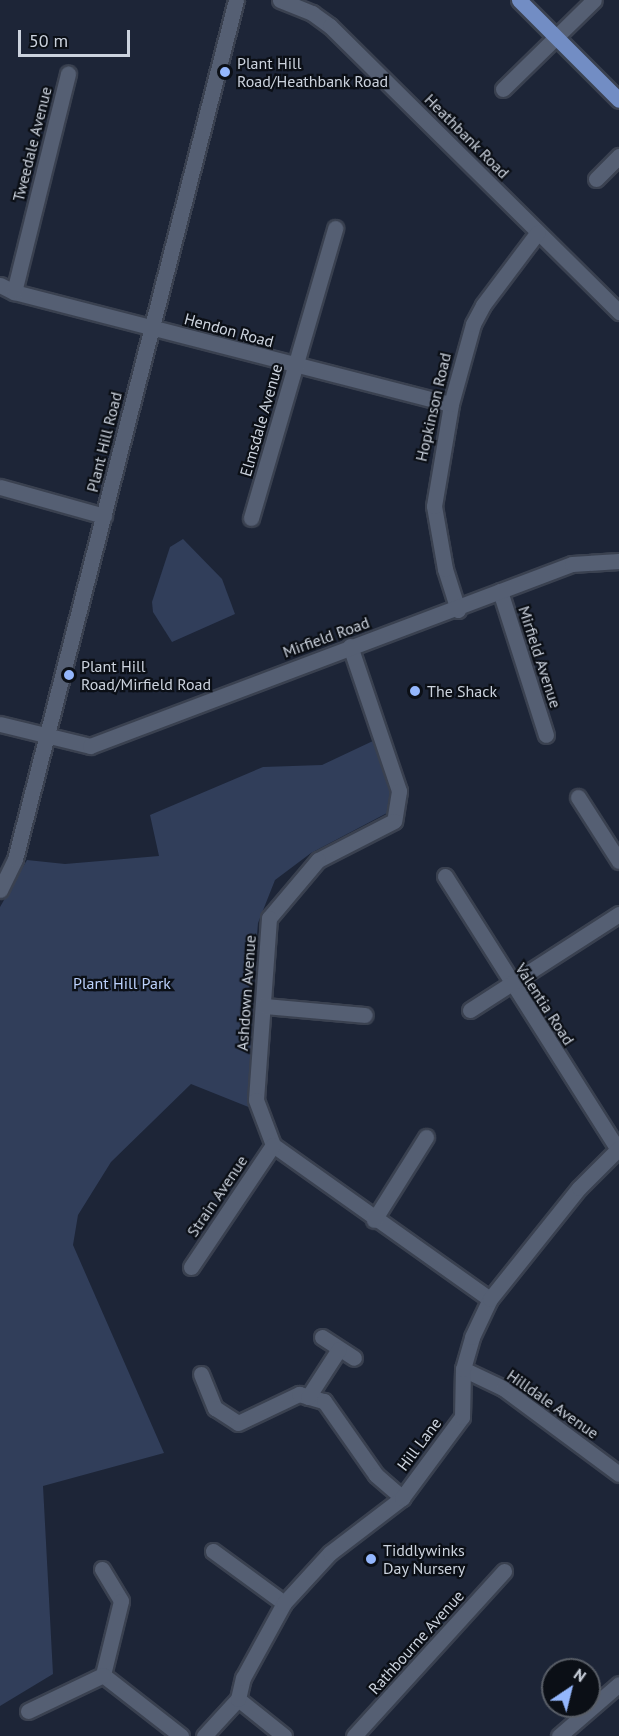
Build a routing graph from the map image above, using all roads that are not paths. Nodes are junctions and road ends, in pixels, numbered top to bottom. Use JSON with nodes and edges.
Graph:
{"nodes":[{"id":1,"x":236,"y":0,"type":"edge"},
{"id":2,"x":280,"y":0,"type":"edge"},
{"id":3,"x":519,"y":0,"type":"edge"},
{"id":4,"x":594,"y":0,"type":"edge"},
{"id":5,"x":556,"y":37,"type":"junction"},
{"id":6,"x":68,"y":74,"type":"dead end"},
{"id":7,"x":503,"y":89,"type":"dead end"},
{"id":8,"x":619,"y":100,"type":"edge"},
{"id":9,"x":619,"y":156,"type":"edge"},
{"id":10,"x":596,"y":179,"type":"dead end"},
{"id":11,"x":335,"y":228,"type":"dead end"},
{"id":12,"x":538,"y":232,"type":"junction"},
{"id":13,"x":7,"y":288,"type":"edge"},
{"id":14,"x":619,"y":312,"type":"edge"},
{"id":15,"x":151,"y":327,"type":"junction"},
{"id":16,"x":295,"y":367,"type":"junction"},
{"id":17,"x":451,"y":404,"type":"junction"},
{"id":18,"x":0,"y":488,"type":"edge"},
{"id":19,"x":104,"y":516,"type":"junction"},
{"id":20,"x":251,"y":518,"type":"dead end"},
{"id":21,"x":619,"y":561,"type":"edge"},
{"id":22,"x":500,"y":591,"type":"junction"},
{"id":23,"x":458,"y":610,"type":"junction"},
{"id":24,"x":350,"y":646,"type":"junction"},
{"id":25,"x":0,"y":724,"type":"edge"},
{"id":26,"x":546,"y":735,"type":"dead end"},
{"id":27,"x":46,"y":736,"type":"junction"},
{"id":28,"x":578,"y":797,"type":"dead end"},
{"id":29,"x":619,"y":861,"type":"edge"},
{"id":30,"x":445,"y":876,"type":"dead end"},
{"id":31,"x":0,"y":890,"type":"edge"},
{"id":32,"x":619,"y":914,"type":"edge"},
{"id":33,"x":510,"y":984,"type":"junction"},
{"id":34,"x":264,"y":1006,"type":"junction"},
{"id":35,"x":470,"y":1010,"type":"dead end"},
{"id":36,"x":365,"y":1015,"type":"dead end"},
{"id":37,"x":426,"y":1137,"type":"dead end"},
{"id":38,"x":273,"y":1145,"type":"junction"},
{"id":39,"x":618,"y":1149,"type":"edge"},
{"id":40,"x":374,"y":1220,"type":"junction"},
{"id":41,"x":191,"y":1267,"type":"dead end"},
{"id":42,"x":490,"y":1299,"type":"junction"},
{"id":43,"x":322,"y":1337,"type":"dead end"},
{"id":44,"x":339,"y":1349,"type":"junction"},
{"id":45,"x":354,"y":1358,"type":"dead end"},
{"id":46,"x":463,"y":1369,"type":"junction"},
{"id":47,"x":201,"y":1374,"type":"dead end"},
{"id":48,"x":308,"y":1397,"type":"junction"},
{"id":49,"x":619,"y":1474,"type":"edge"},
{"id":50,"x":402,"y":1498,"type":"junction"},
{"id":51,"x":213,"y":1551,"type":"dead end"},
{"id":52,"x":102,"y":1569,"type":"dead end"},
{"id":53,"x":504,"y":1571,"type":"dead end"},
{"id":54,"x":284,"y":1603,"type":"junction"},
{"id":55,"x":102,"y":1675,"type":"junction"},
{"id":56,"x":619,"y":1684,"type":"edge"},
{"id":57,"x":238,"y":1699,"type":"junction"},
{"id":58,"x":28,"y":1711,"type":"dead end"},
{"id":59,"x":181,"y":1736,"type":"edge"},
{"id":60,"x":204,"y":1736,"type":"edge"},
{"id":61,"x":284,"y":1736,"type":"edge"},
{"id":62,"x":354,"y":1736,"type":"edge"},
{"id":63,"x":559,"y":1736,"type":"edge"}],
"edges":[{"from":1,"to":15,"type":"street","name":"Plant Hill Road"},
{"from":2,"to":12,"type":"street","name":"Heathbank Road"},
{"from":3,"to":5,"type":"main road"},
{"from":4,"to":5,"type":"street"},
{"from":5,"to":7,"type":"street"},
{"from":5,"to":8,"type":"main road"},
{"from":6,"to":13,"type":"street","name":"Tweedale Avenue"},
{"from":9,"to":10,"type":"street"},
{"from":11,"to":16,"type":"street","name":"Elmsdale Avenue"},
{"from":12,"to":14,"type":"street","name":"Heathbank Road"},
{"from":12,"to":17,"type":"street","name":"Hopkinson Road"},
{"from":13,"to":15,"type":"street","name":"Hendon Road"},
{"from":15,"to":16,"type":"street","name":"Hendon Road"},
{"from":15,"to":19,"type":"street","name":"Plant Hill Road"},
{"from":16,"to":17,"type":"street","name":"Hendon Road"},
{"from":16,"to":20,"type":"street","name":"Elmsdale Avenue"},
{"from":17,"to":23,"type":"street","name":"Hopkinson Road"},
{"from":18,"to":19,"type":"street"},
{"from":19,"to":27,"type":"street","name":"Plant Hill Road"},
{"from":21,"to":22,"type":"street","name":"Mirfield Road"},
{"from":22,"to":23,"type":"street","name":"Mirfield Road"},
{"from":22,"to":26,"type":"street","name":"Mirfield Avenue"},
{"from":23,"to":24,"type":"street","name":"Mirfield Road"},
{"from":24,"to":27,"type":"street","name":"Mirfield Road"},
{"from":24,"to":34,"type":"street","name":"Ashdown Avenue"},
{"from":25,"to":27,"type":"street","name":"Mirfield Road"},
{"from":27,"to":31,"type":"street","name":"Plant Hill Road"},
{"from":28,"to":29,"type":"street"},
{"from":30,"to":33,"type":"street","name":"Valentia Road"},
{"from":32,"to":33,"type":"street"},
{"from":33,"to":35,"type":"street"},
{"from":33,"to":39,"type":"street","name":"Valentia Road"},
{"from":34,"to":36,"type":"street"},
{"from":34,"to":38,"type":"street","name":"Ashdown Avenue"},
{"from":37,"to":40,"type":"street"},
{"from":38,"to":40,"type":"street"},
{"from":38,"to":41,"type":"street","name":"Strain Avenue"},
{"from":39,"to":42,"type":"street","name":"Hill Lane"},
{"from":40,"to":42,"type":"street"},
{"from":42,"to":46,"type":"street","name":"Hill Lane"},
{"from":43,"to":44,"type":"street"},
{"from":44,"to":45,"type":"street"},
{"from":44,"to":48,"type":"street"},
{"from":46,"to":49,"type":"street","name":"Hilldale Avenue"},
{"from":46,"to":50,"type":"street","name":"Hill Lane"},
{"from":47,"to":48,"type":"street"},
{"from":48,"to":50,"type":"street"},
{"from":50,"to":54,"type":"street","name":"Hill Lane"},
{"from":51,"to":54,"type":"street"},
{"from":52,"to":55,"type":"street"},
{"from":53,"to":62,"type":"street","name":"Rathbourne Avenue"},
{"from":54,"to":57,"type":"street","name":"Hill Lane"},
{"from":55,"to":58,"type":"street"},
{"from":55,"to":59,"type":"street"},
{"from":56,"to":63,"type":"street"},
{"from":57,"to":60,"type":"street","name":"Hill Lane"},
{"from":57,"to":61,"type":"street"}]}
